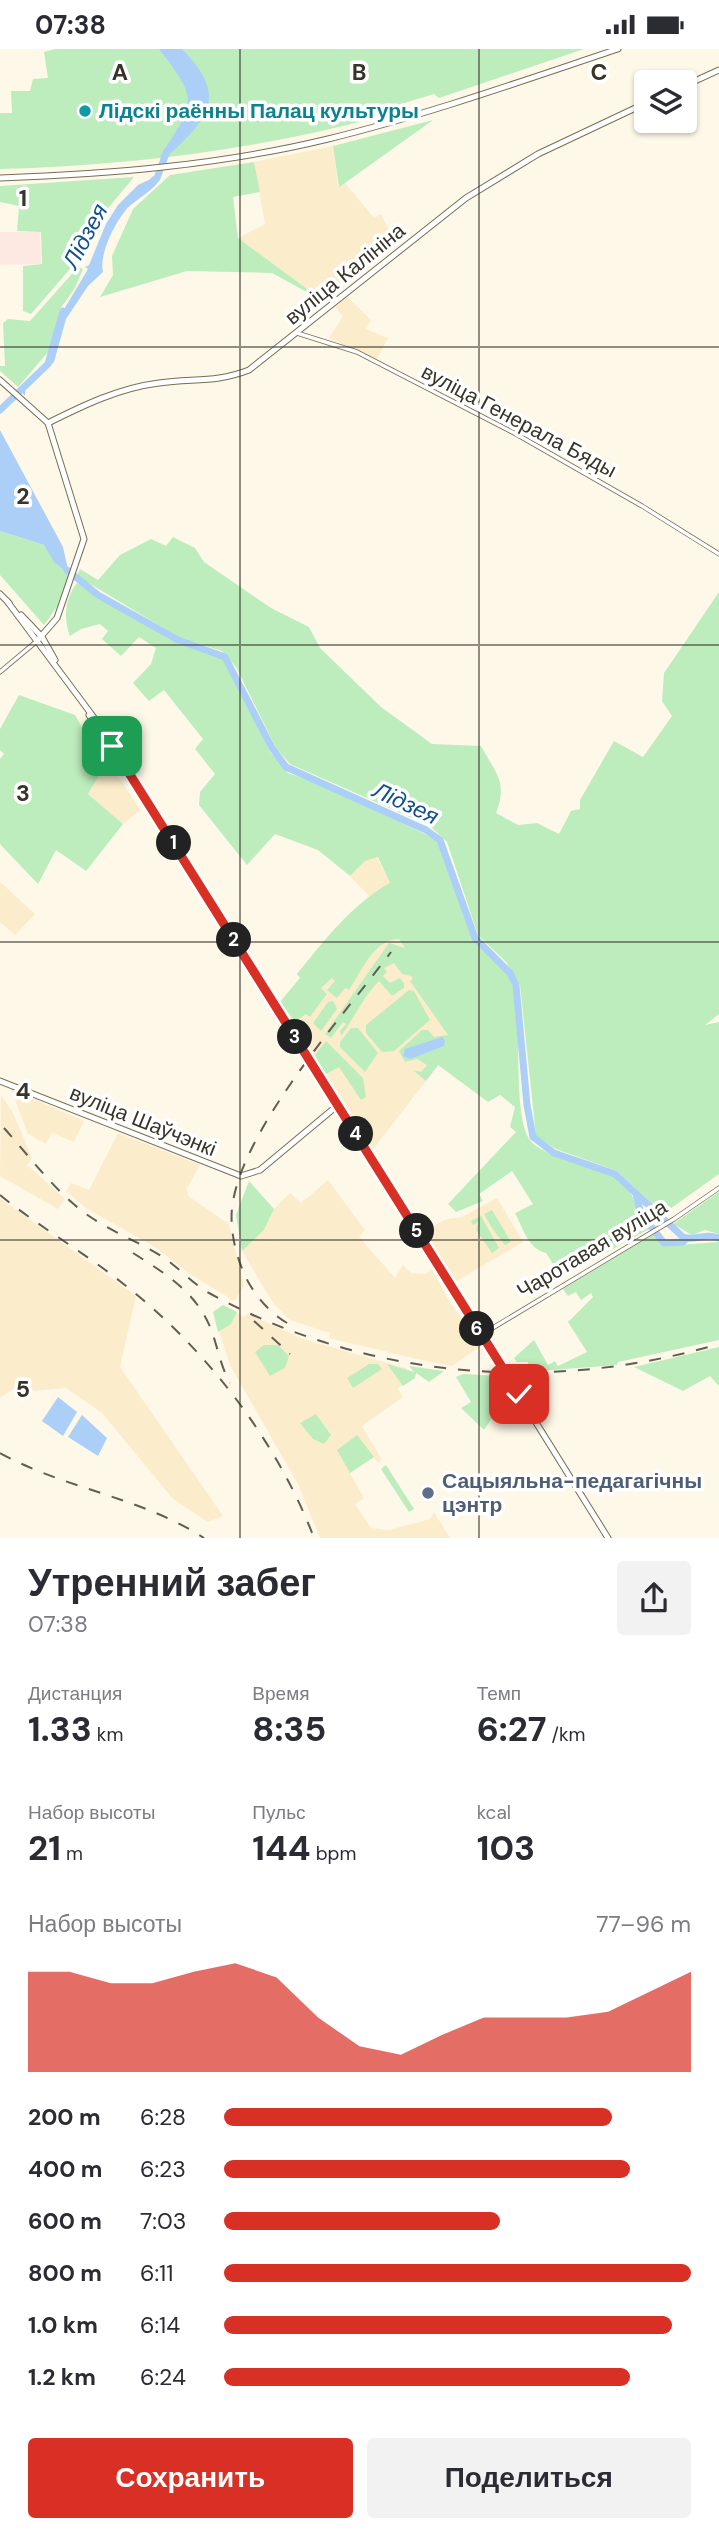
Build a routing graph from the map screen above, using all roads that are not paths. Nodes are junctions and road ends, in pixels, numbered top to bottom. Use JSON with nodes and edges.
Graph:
{"nodes":[{"id":1,"x":618,"y":49,"type":"edge"},
{"id":2,"x":719,"y":70,"type":"edge"},
{"id":3,"x":697,"y":80,"type":"edge"},
{"id":4,"x":634,"y":109,"type":"edge"},
{"id":5,"x":0,"y":178,"type":"edge"},
{"id":6,"x":297,"y":333,"type":"junction"},
{"id":7,"x":0,"y":380,"type":"edge"},
{"id":8,"x":48,"y":423,"type":"junction"},
{"id":9,"x":719,"y":554,"type":"edge"},
{"id":10,"x":0,"y":594,"type":"edge"},
{"id":11,"x":39,"y":639,"type":"junction"},
{"id":12,"x":0,"y":672,"type":"edge"},
{"id":13,"x":0,"y":1081,"type":"edge"},
{"id":14,"x":338,"y":1105,"type":"junction"},
{"id":15,"x":719,"y":1188,"type":"edge"},
{"id":16,"x":481,"y":1335,"type":"junction"},
{"id":17,"x":608,"y":1538,"type":"edge"}],
"edges":[{"from":1,"to":5,"type":"main road"},
{"from":2,"to":3,"type":"main road"},
{"from":4,"to":6,"type":"main road","name":"вуліца Калініна"},
{"from":6,"to":8,"type":"main road","name":"вуліца Калініна"},
{"from":6,"to":9,"type":"street","name":"вуліца Генерала Бяды"},
{"from":7,"to":8,"type":"main road"},
{"from":8,"to":11,"type":"main road"},
{"from":10,"to":11,"type":"main road"},
{"from":11,"to":12,"type":"street"},
{"from":11,"to":14,"type":"main road"},
{"from":13,"to":14,"type":"main road","name":"вуліца Шаўчэнкі"},
{"from":14,"to":16,"type":"main road"},
{"from":15,"to":16,"type":"street","name":"Чаротавая вуліца"},
{"from":16,"to":17,"type":"main road"}]}
